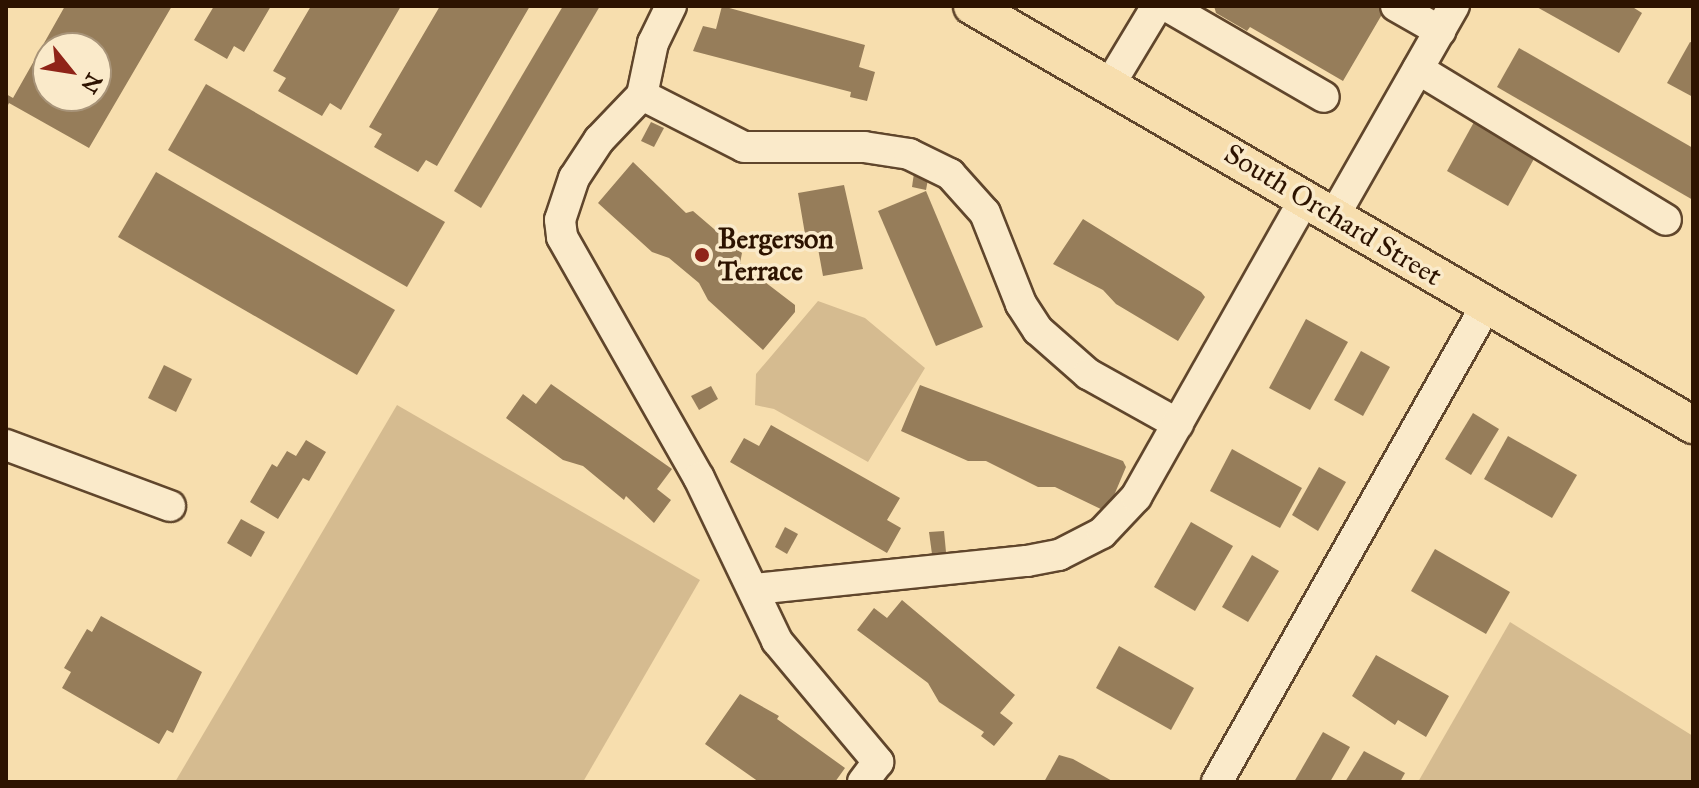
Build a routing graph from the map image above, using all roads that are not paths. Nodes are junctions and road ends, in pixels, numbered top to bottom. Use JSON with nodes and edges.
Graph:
{"nodes":[{"id":1,"x":671,"y":6,"type":"edge"},
{"id":2,"x":972,"y":6,"type":"edge"},
{"id":3,"x":1157,"y":6,"type":"edge"},
{"id":4,"x":1167,"y":6,"type":"edge"},
{"id":5,"x":1396,"y":6,"type":"edge"},
{"id":6,"x":1447,"y":18,"type":"edge"},
{"id":7,"x":1418,"y":69,"type":"junction"},
{"id":8,"x":1110,"y":84,"type":"junction"},
{"id":9,"x":642,"y":95,"type":"junction"},
{"id":10,"x":1324,"y":97,"type":"dead end"},
{"id":11,"x":1319,"y":207,"type":"junction"},
{"id":12,"x":1666,"y":220,"type":"dead end"},
{"id":13,"x":1486,"y":306,"type":"junction"},
{"id":14,"x":1178,"y":424,"type":"junction"},
{"id":15,"x":1693,"y":425,"type":"edge"},
{"id":16,"x":6,"y":445,"type":"edge"},
{"id":17,"x":170,"y":506,"type":"dead end"},
{"id":18,"x":755,"y":589,"type":"junction"},
{"id":19,"x":863,"y":782,"type":"edge"},
{"id":20,"x":1217,"y":782,"type":"edge"}],
"edges":[{"from":1,"to":9,"type":"street"},
{"from":2,"to":8,"type":"main road","name":"South Orchard Street"},
{"from":3,"to":8,"type":"street"},
{"from":4,"to":10,"type":"street"},
{"from":5,"to":6,"type":"street"},
{"from":6,"to":7,"type":"street"},
{"from":7,"to":11,"type":"street"},
{"from":7,"to":12,"type":"street"},
{"from":8,"to":11,"type":"main road","name":"South Orchard Street"},
{"from":9,"to":14,"type":"street"},
{"from":9,"to":18,"type":"street"},
{"from":11,"to":13,"type":"main road","name":"South Orchard Street"},
{"from":11,"to":14,"type":"street"},
{"from":13,"to":15,"type":"main road","name":"South Orchard Street"},
{"from":13,"to":20,"type":"street"},
{"from":14,"to":18,"type":"street"},
{"from":16,"to":17,"type":"street"},
{"from":18,"to":19,"type":"street"}]}
